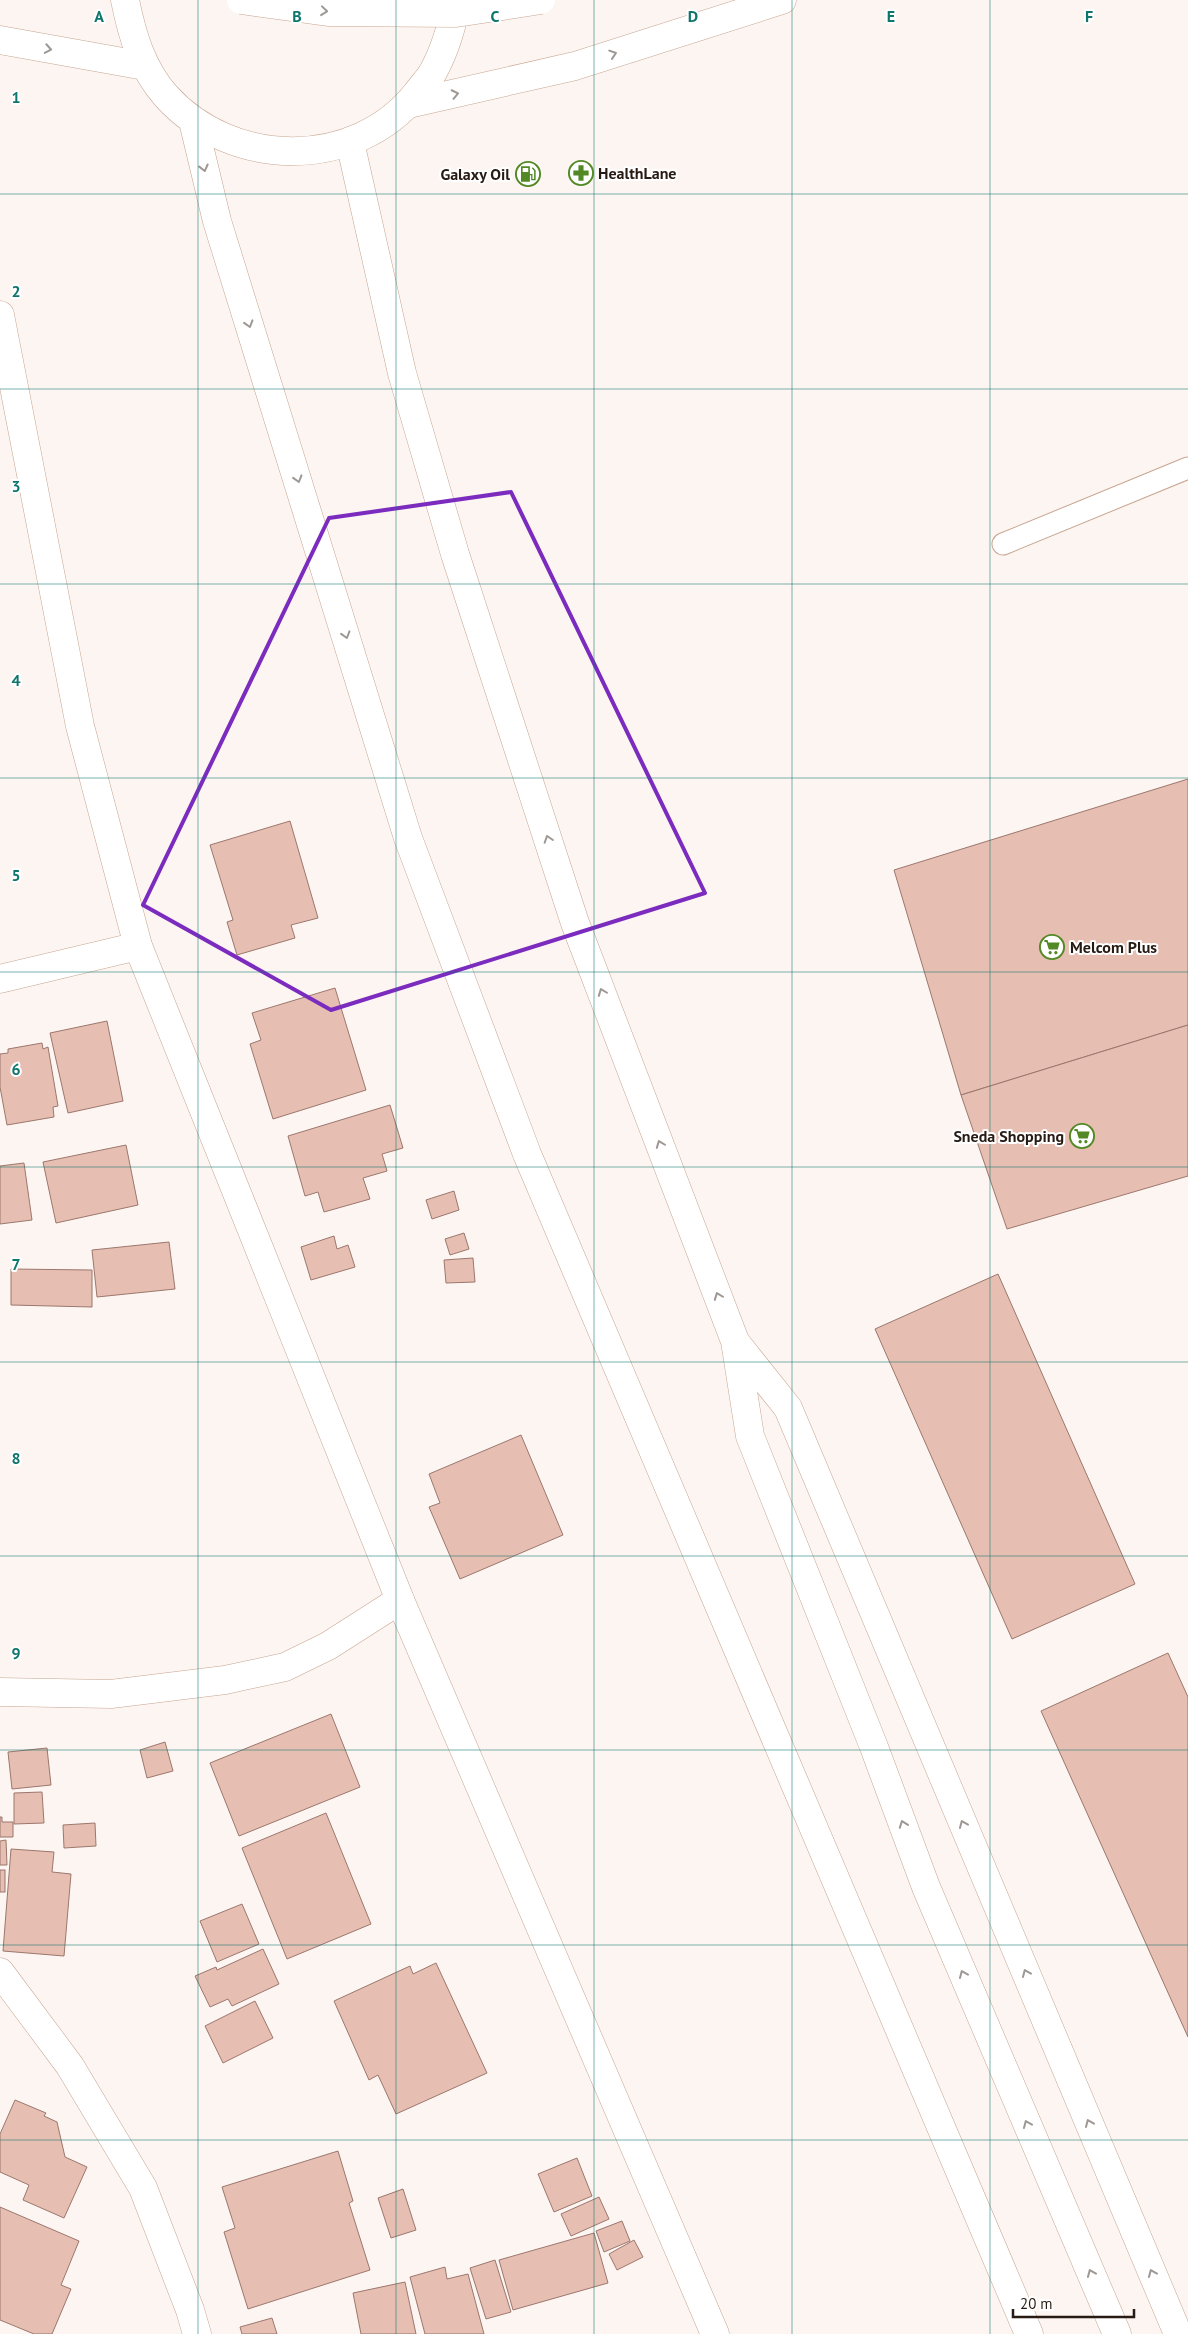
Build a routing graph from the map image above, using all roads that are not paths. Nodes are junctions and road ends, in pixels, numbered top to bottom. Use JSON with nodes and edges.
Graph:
{"nodes":[{"id":1,"x":125,"y":0,"type":"edge"},
{"id":2,"x":241,"y":0,"type":"edge"},
{"id":3,"x":457,"y":0,"type":"edge"},
{"id":4,"x":541,"y":0,"type":"edge"},
{"id":5,"x":782,"y":0,"type":"edge"},
{"id":6,"x":0,"y":40,"type":"edge"},
{"id":7,"x":145,"y":66,"type":"junction"},
{"id":8,"x":408,"y":104,"type":"junction"},
{"id":9,"x":193,"y":121,"type":"junction"},
{"id":10,"x":350,"y":142,"type":"junction"},
{"id":11,"x":0,"y":315,"type":"edge"},
{"id":12,"x":1188,"y":468,"type":"edge"},
{"id":13,"x":1002,"y":544,"type":"dead end"},
{"id":14,"x":138,"y":946,"type":"junction"},
{"id":15,"x":0,"y":979,"type":"edge"},
{"id":16,"x":735,"y":1342,"type":"junction"},
{"id":17,"x":400,"y":1600,"type":"junction"},
{"id":18,"x":0,"y":1692,"type":"edge"},
{"id":19,"x":0,"y":1972,"type":"edge"},
{"id":20,"x":197,"y":2334,"type":"edge"},
{"id":21,"x":716,"y":2334,"type":"edge"},
{"id":22,"x":1029,"y":2334,"type":"edge"},
{"id":23,"x":1117,"y":2334,"type":"edge"},
{"id":24,"x":1178,"y":2334,"type":"edge"}],
"edges":[{"from":1,"to":7,"type":"street"},
{"from":2,"to":4,"type":"street","one_way":true,"bridge":true},
{"from":3,"to":8,"type":"street"},
{"from":8,"to":5,"type":"street","one_way":true},
{"from":6,"to":7,"type":"street","one_way":true},
{"from":7,"to":9,"type":"street"},
{"from":8,"to":10,"type":"street"},
{"from":9,"to":10,"type":"street"},
{"from":9,"to":22,"type":"street","one_way":true},
{"from":16,"to":10,"type":"street","one_way":true},
{"from":11,"to":14,"type":"street"},
{"from":12,"to":13,"type":"lane"},
{"from":14,"to":15,"type":"street"},
{"from":14,"to":17,"type":"street"},
{"from":23,"to":16,"type":"street","one_way":true},
{"from":24,"to":16,"type":"street","one_way":true},
{"from":17,"to":18,"type":"street"},
{"from":17,"to":21,"type":"street"},
{"from":19,"to":20,"type":"street"}]}
